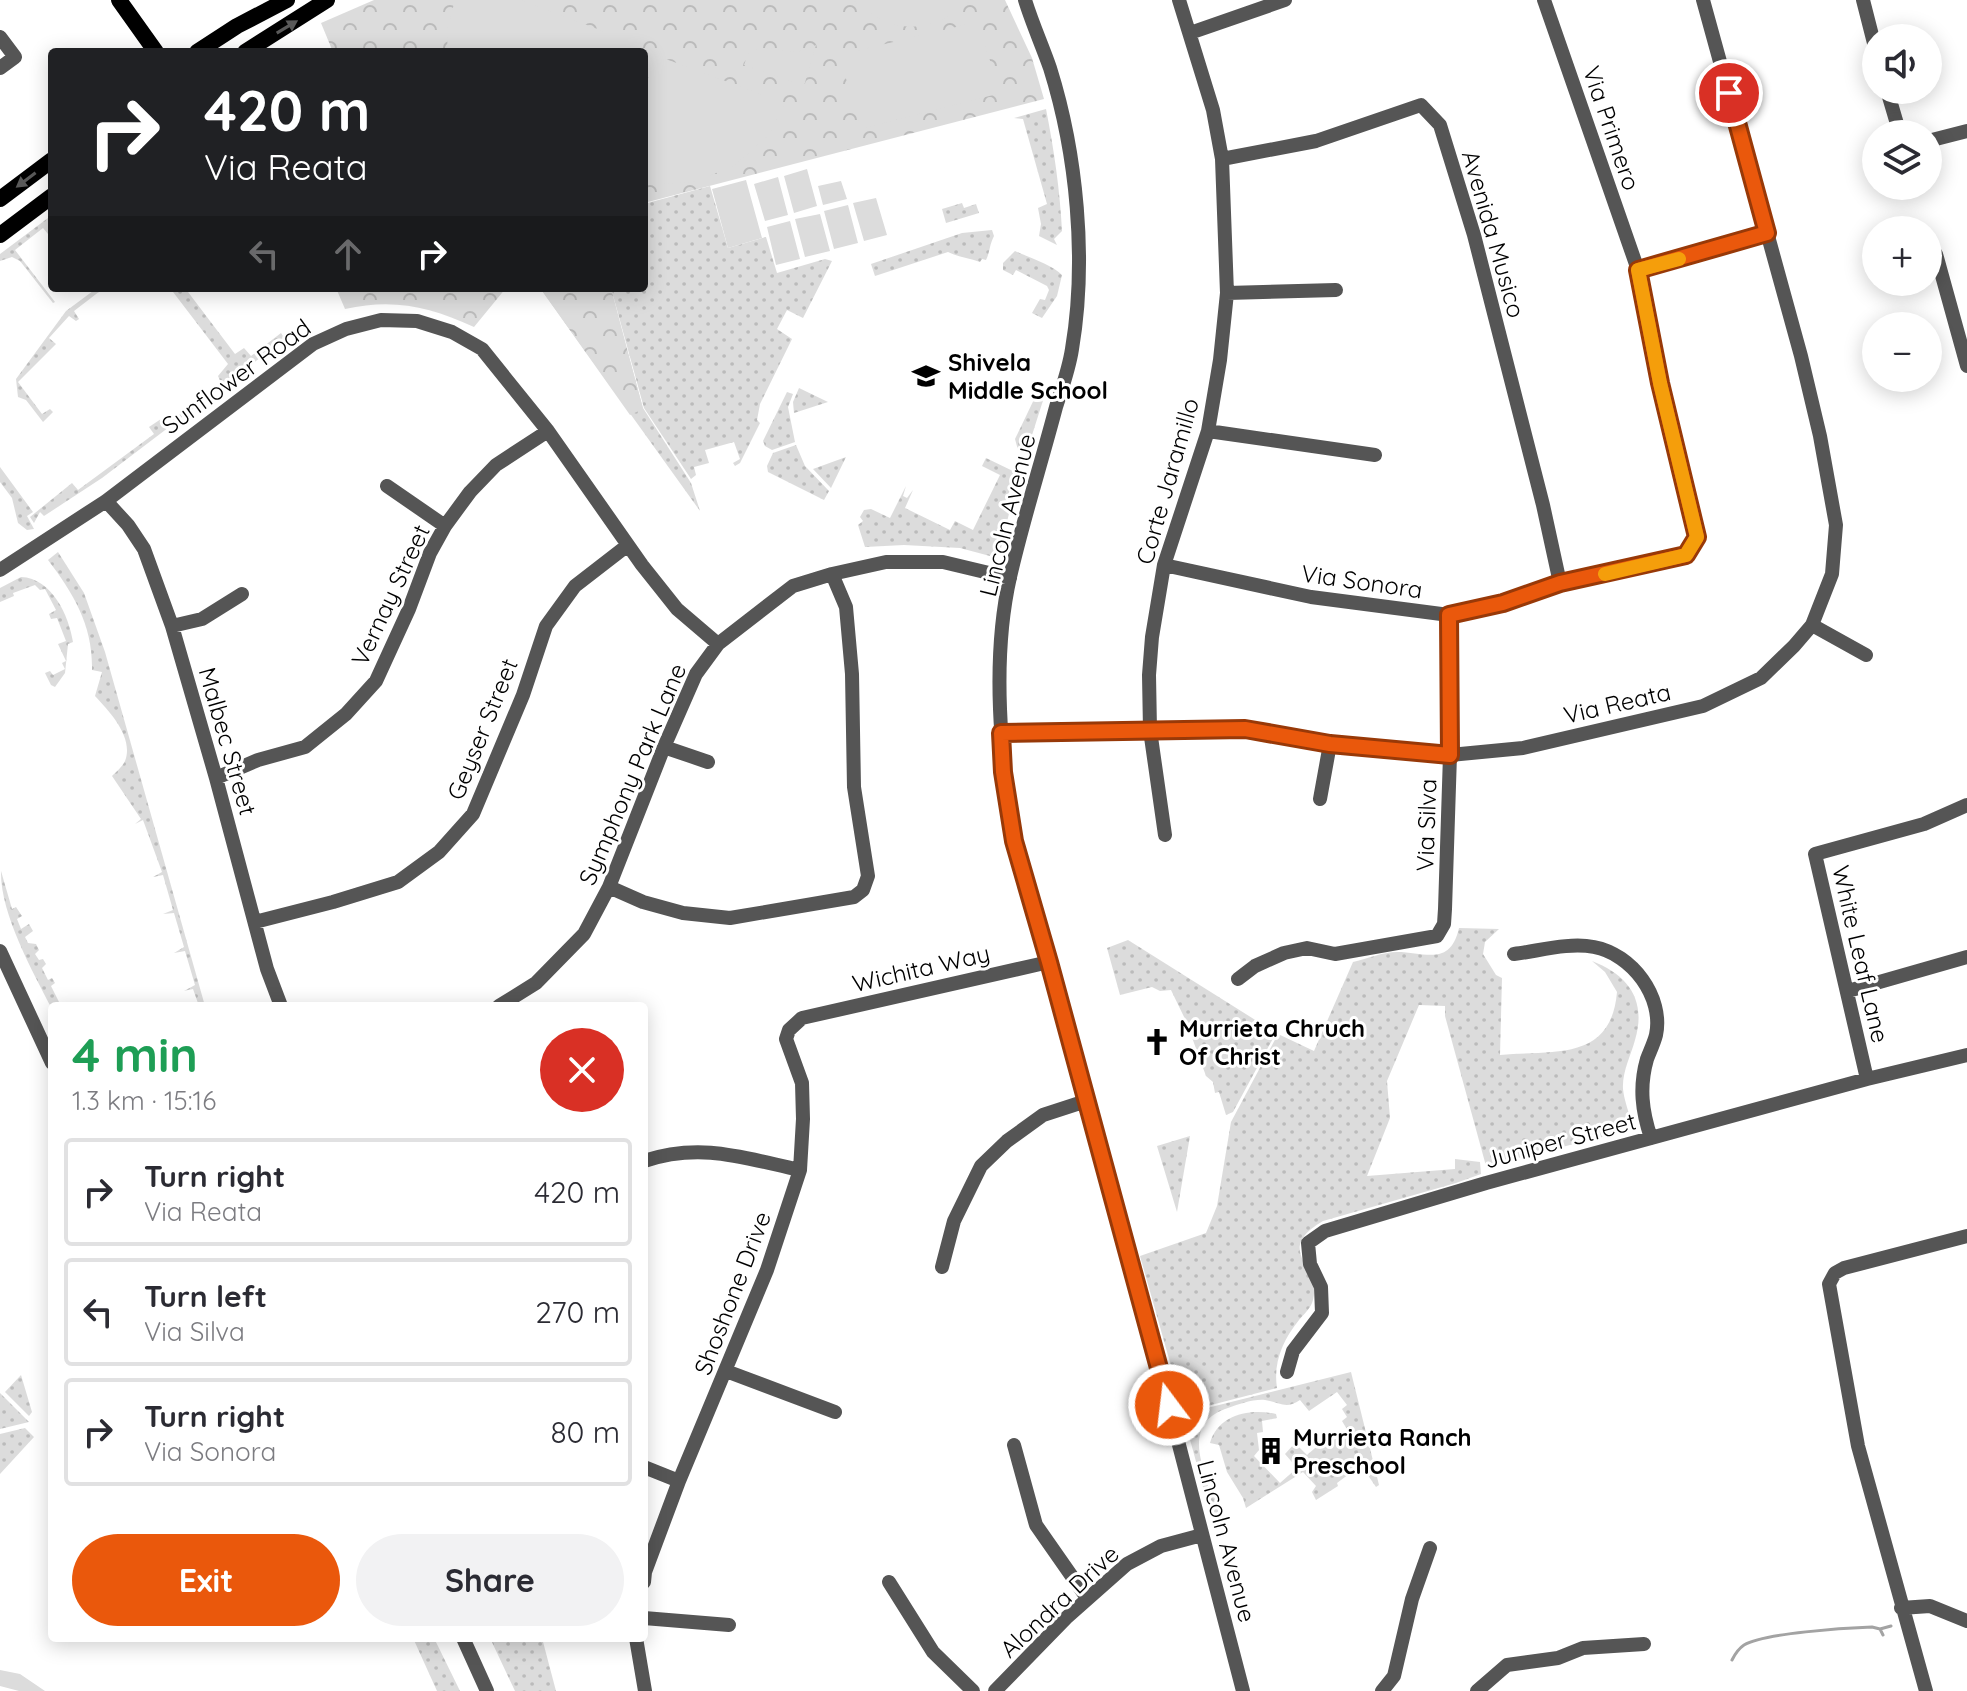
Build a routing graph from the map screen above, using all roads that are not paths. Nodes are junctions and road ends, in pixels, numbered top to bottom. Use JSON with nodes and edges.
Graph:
{"nodes":[{"id":1,"x":119,"y":0,"type":"edge"},
{"id":2,"x":287,"y":0,"type":"edge"},
{"id":3,"x":327,"y":0,"type":"edge"},
{"id":4,"x":1025,"y":0,"type":"edge"},
{"id":5,"x":1179,"y":0,"type":"edge"},
{"id":6,"x":1285,"y":0,"type":"edge"},
{"id":7,"x":1544,"y":0,"type":"edge"},
{"id":8,"x":1703,"y":0,"type":"edge"},
{"id":9,"x":1863,"y":0,"type":"edge"},
{"id":10,"x":1869,"y":24,"type":"edge"},
{"id":11,"x":1190,"y":33,"type":"junction"},
{"id":12,"x":0,"y":37,"type":"edge"},
{"id":13,"x":153,"y":48,"type":"edge"},
{"id":14,"x":203,"y":48,"type":"edge"},
{"id":15,"x":251,"y":48,"type":"edge"},
{"id":16,"x":0,"y":68,"type":"edge"},
{"id":17,"x":1967,"y":131,"type":"edge"},
{"id":18,"x":1942,"y":137,"type":"edge"},
{"id":19,"x":1222,"y":159,"type":"junction"},
{"id":20,"x":48,"y":163,"type":"edge"},
{"id":21,"x":0,"y":199,"type":"edge"},
{"id":22,"x":48,"y":199,"type":"edge"},
{"id":23,"x":1767,"y":233,"type":"junction"},
{"id":24,"x":0,"y":235,"type":"edge"},
{"id":25,"x":1638,"y":270,"type":"junction"},
{"id":26,"x":1942,"y":276,"type":"edge"},
{"id":27,"x":1336,"y":290,"type":"dead end"},
{"id":28,"x":1227,"y":293,"type":"junction"},
{"id":29,"x":1967,"y":366,"type":"edge"},
{"id":30,"x":548,"y":431,"type":"junction"},
{"id":31,"x":1208,"y":431,"type":"junction"},
{"id":32,"x":1375,"y":455,"type":"dead end"},
{"id":33,"x":387,"y":486,"type":"dead end"},
{"id":34,"x":106,"y":501,"type":"junction"},
{"id":35,"x":445,"y":526,"type":"junction"},
{"id":36,"x":628,"y":545,"type":"junction"},
{"id":37,"x":1164,"y":565,"type":"junction"},
{"id":38,"x":0,"y":570,"type":"edge"},
{"id":39,"x":832,"y":574,"type":"junction"},
{"id":40,"x":1010,"y":578,"type":"junction"},
{"id":41,"x":1560,"y":583,"type":"junction"},
{"id":42,"x":242,"y":594,"type":"dead end"},
{"id":43,"x":1449,"y":615,"type":"junction"},
{"id":44,"x":1812,"y":625,"type":"junction"},
{"id":45,"x":172,"y":626,"type":"junction"},
{"id":46,"x":718,"y":644,"type":"junction"},
{"id":47,"x":1866,"y":655,"type":"dead end"},
{"id":48,"x":1150,"y":730,"type":"junction"},
{"id":49,"x":1001,"y":733,"type":"junction"},
{"id":50,"x":1330,"y":744,"type":"junction"},
{"id":51,"x":664,"y":747,"type":"junction"},
{"id":52,"x":1450,"y":755,"type":"junction"},
{"id":53,"x":708,"y":762,"type":"dead end"},
{"id":54,"x":216,"y":778,"type":"junction"},
{"id":55,"x":1320,"y":799,"type":"dead end"},
{"id":56,"x":1967,"y":805,"type":"edge"},
{"id":57,"x":1165,"y":835,"type":"dead end"},
{"id":58,"x":609,"y":887,"type":"junction"},
{"id":59,"x":255,"y":922,"type":"junction"},
{"id":60,"x":0,"y":951,"type":"edge"},
{"id":61,"x":1514,"y":954,"type":"dead end"},
{"id":62,"x":1967,"y":957,"type":"edge"},
{"id":63,"x":1049,"y":962,"type":"junction"},
{"id":64,"x":1238,"y":979,"type":"dead end"},
{"id":65,"x":1848,"y":991,"type":"junction"},
{"id":66,"x":279,"y":1002,"type":"edge"},
{"id":67,"x":505,"y":1002,"type":"edge"},
{"id":68,"x":802,"y":1018,"type":"joint"},
{"id":69,"x":48,"y":1054,"type":"edge"},
{"id":70,"x":1967,"y":1055,"type":"edge"},
{"id":71,"x":1867,"y":1079,"type":"junction"},
{"id":72,"x":1086,"y":1101,"type":"junction"},
{"id":73,"x":1651,"y":1138,"type":"junction"},
{"id":74,"x":648,"y":1159,"type":"edge"},
{"id":75,"x":800,"y":1170,"type":"junction"},
{"id":76,"x":1967,"y":1236,"type":"edge"},
{"id":77,"x":942,"y":1267,"type":"dead end"},
{"id":78,"x":726,"y":1371,"type":"junction"},
{"id":79,"x":1287,"y":1372,"type":"dead end"},
{"id":80,"x":835,"y":1412,"type":"dead end"},
{"id":81,"x":1014,"y":1445,"type":"dead end"},
{"id":82,"x":648,"y":1469,"type":"edge"},
{"id":83,"x":679,"y":1481,"type":"junction"},
{"id":84,"x":1202,"y":1535,"type":"junction"},
{"id":85,"x":1430,"y":1548,"type":"dead end"},
{"id":86,"x":648,"y":1564,"type":"edge"},
{"id":87,"x":889,"y":1582,"type":"dead end"},
{"id":88,"x":1087,"y":1598,"type":"junction"},
{"id":89,"x":1901,"y":1608,"type":"junction"},
{"id":90,"x":648,"y":1618,"type":"edge"},
{"id":91,"x":1967,"y":1621,"type":"edge"},
{"id":92,"x":729,"y":1625,"type":"dead end"},
{"id":93,"x":465,"y":1642,"type":"edge"},
{"id":94,"x":637,"y":1642,"type":"edge"},
{"id":95,"x":1644,"y":1644,"type":"dead end"},
{"id":96,"x":487,"y":1691,"type":"edge"},
{"id":97,"x":645,"y":1691,"type":"edge"},
{"id":98,"x":973,"y":1691,"type":"edge"},
{"id":99,"x":995,"y":1691,"type":"edge"},
{"id":100,"x":1243,"y":1691,"type":"edge"},
{"id":101,"x":1382,"y":1691,"type":"edge"},
{"id":102,"x":1477,"y":1691,"type":"edge"},
{"id":103,"x":1926,"y":1691,"type":"edge"}],
"edges":[{"from":1,"to":13,"type":"main road"},
{"from":2,"to":14,"type":"main road"},
{"from":15,"to":3,"type":"main road","one_way":true},
{"from":4,"to":40,"type":"street","name":"Lincoln Avenue"},
{"from":5,"to":11,"type":"street","name":"Corte Jaramillo"},
{"from":6,"to":11,"type":"street"},
{"from":7,"to":25,"type":"street","name":"Via Primero"},
{"from":8,"to":23,"type":"street","name":"Via Reata"},
{"from":9,"to":10,"type":"street"},
{"from":11,"to":19,"type":"street","name":"Corte Jaramillo"},
{"from":12,"to":16,"type":"street"},
{"from":17,"to":18,"type":"street"},
{"from":19,"to":28,"type":"street","name":"Corte Jaramillo"},
{"from":19,"to":41,"type":"street","name":"Avenida Musico"},
{"from":20,"to":21,"type":"main road","one_way":true},
{"from":22,"to":24,"type":"main road"},
{"from":23,"to":25,"type":"street"},
{"from":23,"to":44,"type":"street","name":"Via Reata"},
{"from":25,"to":41,"type":"street","name":"Via Sonora"},
{"from":26,"to":29,"type":"street"},
{"from":27,"to":28,"type":"street"},
{"from":28,"to":31,"type":"street","name":"Corte Jaramillo"},
{"from":30,"to":34,"type":"street","name":"Sunflower Road"},
{"from":30,"to":35,"type":"street","name":"Vernay Street"},
{"from":30,"to":36,"type":"street","name":"Sunflower Road"},
{"from":31,"to":32,"type":"street"},
{"from":31,"to":37,"type":"street","name":"Corte Jaramillo"},
{"from":33,"to":35,"type":"street"},
{"from":34,"to":38,"type":"street","name":"Sunflower Road"},
{"from":34,"to":45,"type":"street","name":"Malbec Street"},
{"from":35,"to":54,"type":"street","name":"Vernay Street"},
{"from":36,"to":46,"type":"street","name":"Sunflower Road"},
{"from":36,"to":59,"type":"street","name":"Geyser Street"},
{"from":37,"to":43,"type":"street","name":"Via Sonora"},
{"from":37,"to":48,"type":"street","name":"Corte Jaramillo"},
{"from":39,"to":40,"type":"street","name":"Symphony Park Lane"},
{"from":39,"to":46,"type":"street","name":"Symphony Park Lane"},
{"from":39,"to":58,"type":"street"},
{"from":40,"to":49,"type":"street","name":"Lincoln Avenue"},
{"from":41,"to":43,"type":"street","name":"Via Sonora"},
{"from":42,"to":45,"type":"street"},
{"from":43,"to":52,"type":"street","name":"Via Silva"},
{"from":44,"to":47,"type":"street"},
{"from":44,"to":52,"type":"street","name":"Via Reata"},
{"from":45,"to":54,"type":"street","name":"Malbec Street"},
{"from":46,"to":51,"type":"street","name":"Symphony Park Lane"},
{"from":48,"to":49,"type":"street","name":"Via Reata"},
{"from":48,"to":50,"type":"street","name":"Via Reata"},
{"from":48,"to":57,"type":"street","name":"Corte Jaramillo"},
{"from":49,"to":63,"type":"street","name":"Lincoln Avenue"},
{"from":50,"to":52,"type":"street","name":"Via Reata"},
{"from":50,"to":55,"type":"street"},
{"from":51,"to":53,"type":"street"},
{"from":51,"to":58,"type":"street","name":"Symphony Park Lane"},
{"from":52,"to":64,"type":"street","name":"Via Silva"},
{"from":54,"to":59,"type":"street","name":"Malbec Street"},
{"from":56,"to":65,"type":"street","name":"White Leaf Lane"},
{"from":58,"to":67,"type":"street","name":"Symphony Park Lane"},
{"from":59,"to":66,"type":"street","name":"Malbec Street"},
{"from":60,"to":69,"type":"street"},
{"from":61,"to":73,"type":"street"},
{"from":62,"to":65,"type":"street"},
{"from":63,"to":68,"type":"street","name":"Wichita Way"},
{"from":63,"to":72,"type":"street","name":"Lincoln Avenue"},
{"from":65,"to":71,"type":"street","name":"White Leaf Lane"},
{"from":68,"to":75,"type":"street","name":"Shoshone Drive"},
{"from":70,"to":71,"type":"street","name":"Juniper Street"},
{"from":71,"to":73,"type":"street","name":"Juniper Street"},
{"from":72,"to":77,"type":"street"},
{"from":72,"to":84,"type":"street","name":"Lincoln Avenue"},
{"from":73,"to":79,"type":"street","name":"Juniper Street"},
{"from":74,"to":75,"type":"street"},
{"from":75,"to":78,"type":"street","name":"Shoshone Drive"},
{"from":76,"to":89,"type":"street"},
{"from":78,"to":80,"type":"street"},
{"from":78,"to":83,"type":"street","name":"Shoshone Drive"},
{"from":81,"to":88,"type":"street"},
{"from":82,"to":83,"type":"street"},
{"from":83,"to":86,"type":"street","name":"Shoshone Drive"},
{"from":84,"to":88,"type":"street","name":"Alondra Drive"},
{"from":84,"to":100,"type":"street","name":"Lincoln Avenue"},
{"from":85,"to":101,"type":"street"},
{"from":87,"to":98,"type":"street"},
{"from":88,"to":99,"type":"street","name":"Alondra Drive"},
{"from":89,"to":91,"type":"street"},
{"from":89,"to":103,"type":"street"},
{"from":90,"to":92,"type":"street"},
{"from":93,"to":96,"type":"street"},
{"from":94,"to":97,"type":"street"},
{"from":95,"to":102,"type":"street"}]}
